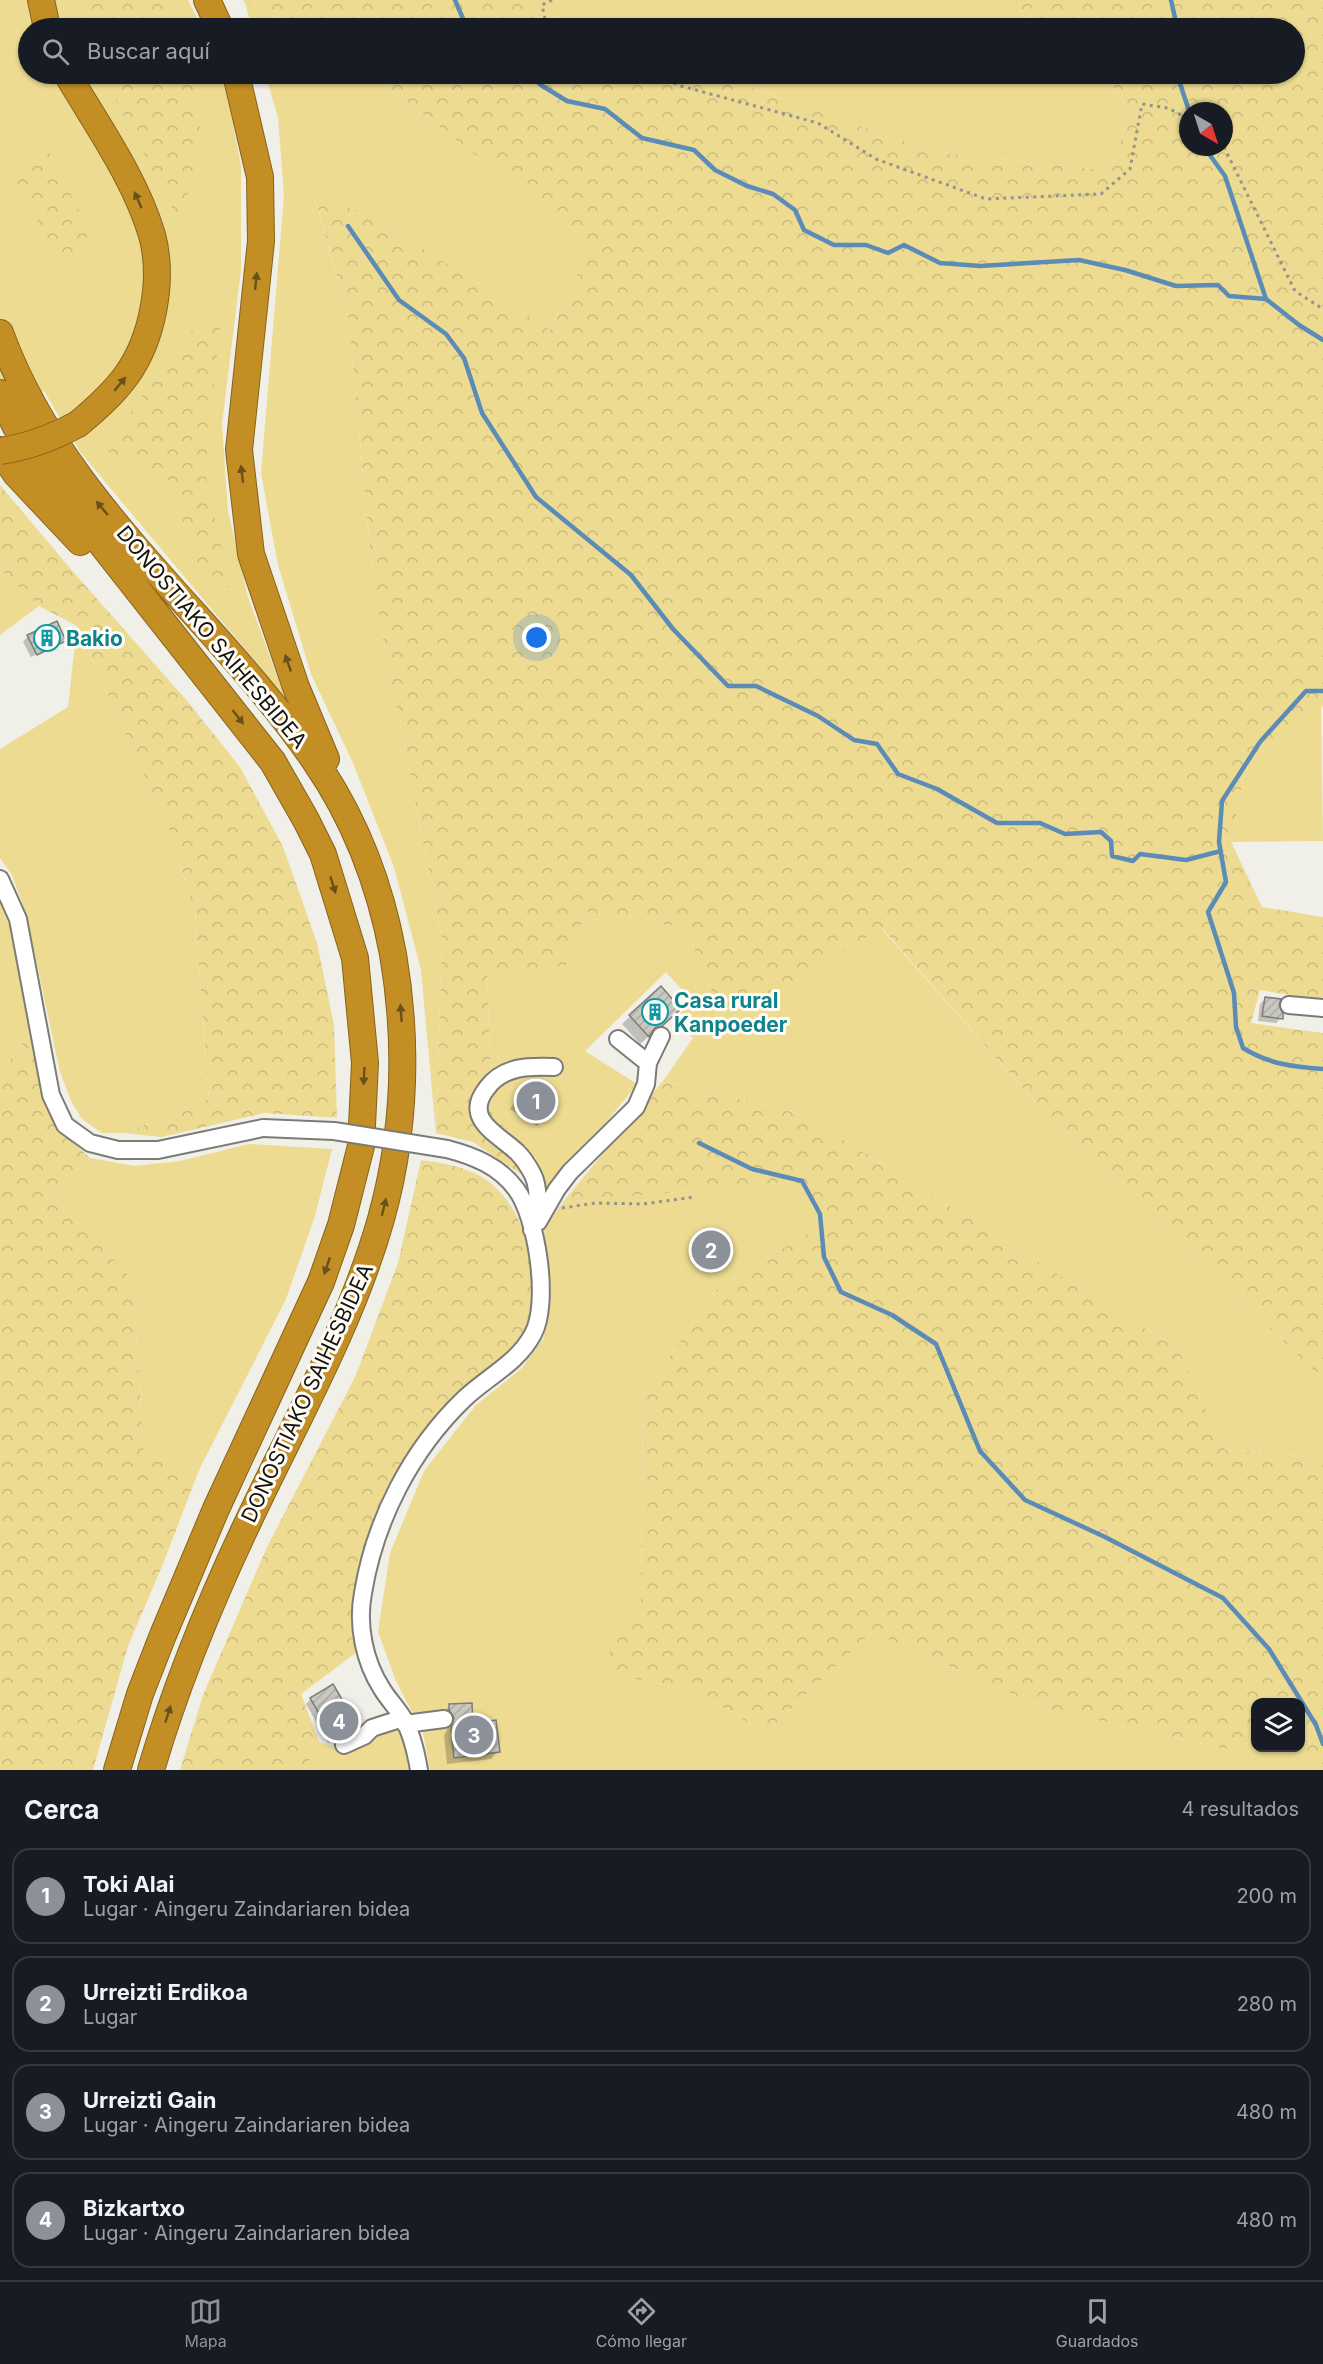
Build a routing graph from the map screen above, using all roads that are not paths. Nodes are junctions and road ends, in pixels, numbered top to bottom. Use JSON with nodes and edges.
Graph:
{"nodes":[{"id":1,"x":41,"y":0,"type":"edge"},
{"id":2,"x":207,"y":0,"type":"edge"},
{"id":3,"x":46,"y":18,"type":"edge"},
{"id":4,"x":215,"y":18,"type":"edge"},
{"id":5,"x":73,"y":84,"type":"edge"},
{"id":6,"x":238,"y":84,"type":"edge"},
{"id":7,"x":0,"y":333,"type":"edge"},
{"id":8,"x":0,"y":393,"type":"edge"},
{"id":9,"x":0,"y":451,"type":"edge"},
{"id":10,"x":202,"y":671,"type":"junction"},
{"id":11,"x":349,"y":815,"type":"junction"},
{"id":12,"x":0,"y":879,"type":"edge"},
{"id":13,"x":1289,"y":1005,"type":"dead end"},
{"id":14,"x":1323,"y":1008,"type":"edge"},
{"id":15,"x":662,"y":1036,"type":"dead end"},
{"id":16,"x":618,"y":1039,"type":"dead end"},
{"id":17,"x":648,"y":1063,"type":"junction"},
{"id":18,"x":554,"y":1067,"type":"dead end"},
{"id":19,"x":532,"y":1230,"type":"junction"},
{"id":20,"x":444,"y":1719,"type":"dead end"},
{"id":21,"x":404,"y":1721,"type":"junction"},
{"id":22,"x":344,"y":1745,"type":"dead end"},
{"id":23,"x":117,"y":1770,"type":"edge"},
{"id":24,"x":151,"y":1770,"type":"edge"},
{"id":25,"x":419,"y":1770,"type":"edge"}],
"edges":[{"from":1,"to":3,"type":"highway"},
{"from":2,"to":4,"type":"highway"},
{"from":9,"to":5,"type":"highway","one_way":true,"bridge":true},
{"from":11,"to":6,"type":"highway","one_way":true},
{"from":11,"to":7,"type":"highway","name":"DONOSTIAKO SAIHESBIDEA","one_way":true},
{"from":8,"to":10,"type":"highway","name":"DONOSTIAKO SAIHESBIDEA"},
{"from":9,"to":10,"type":"highway"},
{"from":10,"to":23,"type":"highway","name":"DONOSTIAKO SAIHESBIDEA","one_way":true},
{"from":24,"to":11,"type":"highway","name":"DONOSTIAKO SAIHESBIDEA","one_way":true},
{"from":12,"to":19,"type":"street","bridge":true},
{"from":13,"to":14,"type":"street"},
{"from":15,"to":17,"type":"street"},
{"from":16,"to":17,"type":"street"},
{"from":17,"to":19,"type":"street"},
{"from":18,"to":19,"type":"street"},
{"from":19,"to":21,"type":"street"},
{"from":20,"to":21,"type":"street"},
{"from":21,"to":22,"type":"street"},
{"from":21,"to":25,"type":"street"}]}
